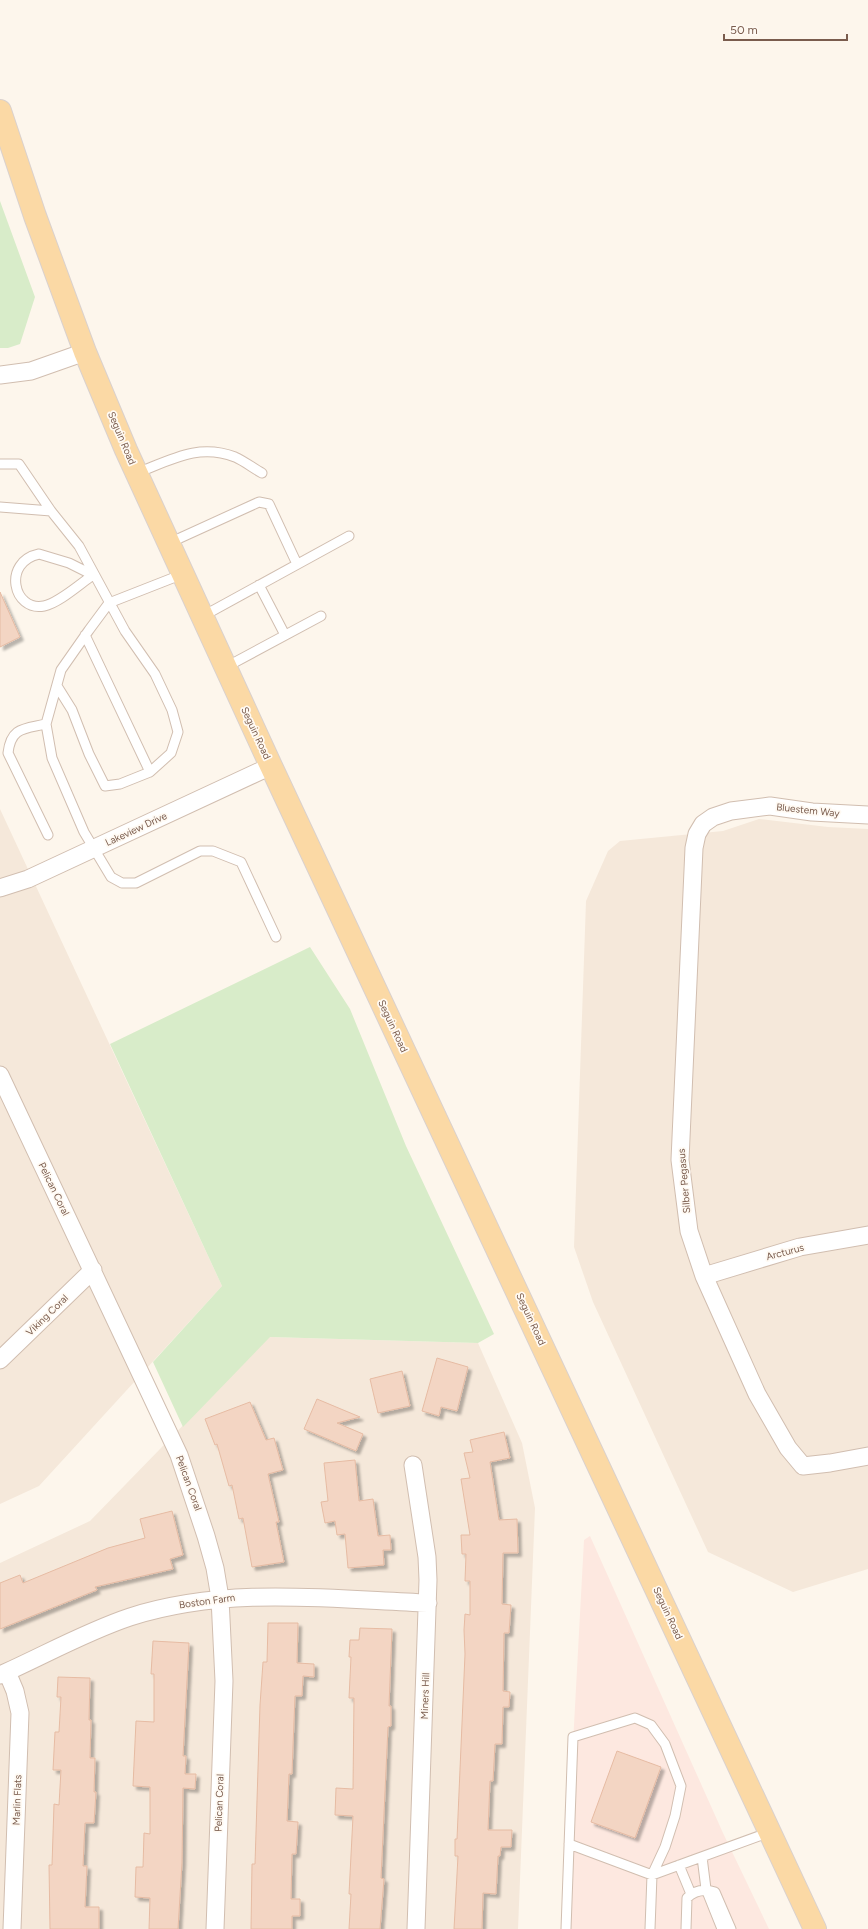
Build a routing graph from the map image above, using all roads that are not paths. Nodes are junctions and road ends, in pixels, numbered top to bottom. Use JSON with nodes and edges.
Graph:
{"nodes":[{"id":1,"x":0,"y":111,"type":"edge"},
{"id":2,"x":85,"y":352,"type":"junction"},
{"id":3,"x":0,"y":375,"type":"edge"},
{"id":4,"x":0,"y":464,"type":"edge"},
{"id":5,"x":137,"y":473,"type":"junction"},
{"id":6,"x":262,"y":473,"type":"dead end"},
{"id":7,"x":0,"y":508,"type":"edge"},
{"id":8,"x":51,"y":511,"type":"junction"},
{"id":9,"x":349,"y":536,"type":"dead end"},
{"id":10,"x":169,"y":543,"type":"junction"},
{"id":11,"x":297,"y":564,"type":"junction"},
{"id":12,"x":93,"y":574,"type":"junction"},
{"id":13,"x":183,"y":574,"type":"junction"},
{"id":14,"x":259,"y":585,"type":"junction"},
{"id":15,"x":108,"y":603,"type":"junction"},
{"id":16,"x":203,"y":616,"type":"junction"},
{"id":17,"x":321,"y":616,"type":"dead end"},
{"id":18,"x":85,"y":634,"type":"junction"},
{"id":19,"x":285,"y":635,"type":"junction"},
{"id":20,"x":226,"y":667,"type":"junction"},
{"id":21,"x":57,"y":686,"type":"junction"},
{"id":22,"x":46,"y":724,"type":"junction"},
{"id":23,"x":272,"y":766,"type":"junction"},
{"id":24,"x":150,"y":772,"type":"junction"},
{"id":25,"x":868,"y":814,"type":"edge"},
{"id":26,"x":703,"y":824,"type":"joint"},
{"id":27,"x":48,"y":835,"type":"dead end"},
{"id":28,"x":93,"y":849,"type":"junction"},
{"id":29,"x":0,"y":888,"type":"edge"},
{"id":30,"x":276,"y":937,"type":"dead end"},
{"id":31,"x":0,"y":1074,"type":"edge"},
{"id":32,"x":5,"y":1100,"type":"edge"},
{"id":33,"x":868,"y":1235,"type":"edge"},
{"id":34,"x":93,"y":1270,"type":"junction"},
{"id":35,"x":704,"y":1276,"type":"junction"},
{"id":36,"x":0,"y":1360,"type":"edge"},
{"id":37,"x":868,"y":1456,"type":"edge"},
{"id":38,"x":413,"y":1465,"type":"dead end"},
{"id":39,"x":220,"y":1598,"type":"junction"},
{"id":40,"x":428,"y":1603,"type":"junction"},
{"id":41,"x":3,"y":1674,"type":"edge"},
{"id":42,"x":771,"y":1832,"type":"junction"},
{"id":43,"x":569,"y":1844,"type":"junction"},
{"id":44,"x":702,"y":1857,"type":"junction"},
{"id":45,"x":679,"y":1866,"type":"junction"},
{"id":46,"x":652,"y":1876,"type":"junction"},
{"id":47,"x":706,"y":1889,"type":"junction"},
{"id":48,"x":691,"y":1894,"type":"junction"},
{"id":49,"x":12,"y":1929,"type":"edge"},
{"id":50,"x":215,"y":1929,"type":"edge"},
{"id":51,"x":416,"y":1929,"type":"edge"},
{"id":52,"x":566,"y":1929,"type":"edge"},
{"id":53,"x":650,"y":1929,"type":"edge"},
{"id":54,"x":686,"y":1929,"type":"edge"},
{"id":55,"x":722,"y":1929,"type":"edge"},
{"id":56,"x":731,"y":1929,"type":"edge"},
{"id":57,"x":815,"y":1929,"type":"edge"}],
"edges":[{"from":1,"to":2,"type":"main road","name":"Seguin Road"},
{"from":2,"to":3,"type":"street"},
{"from":2,"to":5,"type":"main road","name":"Seguin Road"},
{"from":4,"to":8,"type":"lane"},
{"from":5,"to":6,"type":"lane"},
{"from":5,"to":10,"type":"main road","name":"Seguin Road"},
{"from":7,"to":8,"type":"lane"},
{"from":8,"to":12,"type":"lane"},
{"from":9,"to":11,"type":"lane"},
{"from":10,"to":11,"type":"lane"},
{"from":10,"to":13,"type":"main road","name":"Seguin Road"},
{"from":11,"to":14,"type":"lane"},
{"from":12,"to":12,"type":"lane"},
{"from":12,"to":15,"type":"lane"},
{"from":13,"to":15,"type":"lane"},
{"from":13,"to":16,"type":"main road","name":"Seguin Road"},
{"from":14,"to":16,"type":"lane"},
{"from":14,"to":19,"type":"lane"},
{"from":15,"to":18,"type":"lane"},
{"from":15,"to":24,"type":"lane"},
{"from":16,"to":20,"type":"main road","name":"Seguin Road"},
{"from":17,"to":19,"type":"lane"},
{"from":18,"to":21,"type":"lane"},
{"from":18,"to":24,"type":"lane"},
{"from":19,"to":20,"type":"lane"},
{"from":20,"to":23,"type":"main road","name":"Seguin Road"},
{"from":21,"to":22,"type":"lane"},
{"from":21,"to":24,"type":"lane"},
{"from":22,"to":27,"type":"lane"},
{"from":22,"to":28,"type":"lane"},
{"from":23,"to":28,"type":"street","name":"Lakeview Drive"},
{"from":23,"to":42,"type":"main road","name":"Seguin Road"},
{"from":25,"to":26,"type":"street","name":"Bluestem Way"},
{"from":26,"to":35,"type":"street","name":"Silber Pegasus"},
{"from":28,"to":29,"type":"street","name":"Lakeview Drive"},
{"from":28,"to":30,"type":"lane"},
{"from":31,"to":32,"type":"street","name":"Pelican Coral"},
{"from":32,"to":34,"type":"street","name":"Pelican Coral"},
{"from":33,"to":35,"type":"street","name":"Arcturus"},
{"from":34,"to":36,"type":"street","name":"Viking Coral"},
{"from":34,"to":39,"type":"street","name":"Pelican Coral"},
{"from":35,"to":37,"type":"street","name":"Silber Pegasus"},
{"from":38,"to":40,"type":"street","name":"Miners Hill"},
{"from":39,"to":40,"type":"street","name":"Boston Farm"},
{"from":39,"to":41,"type":"street","name":"Boston Farm"},
{"from":39,"to":50,"type":"street","name":"Pelican Coral"},
{"from":40,"to":51,"type":"street","name":"Miners Hill"},
{"from":41,"to":49,"type":"street","name":"Marlin Flats"},
{"from":42,"to":44,"type":"lane"},
{"from":42,"to":57,"type":"main road","name":"Seguin Road"},
{"from":43,"to":46,"type":"lane"},
{"from":43,"to":46,"type":"lane"},
{"from":43,"to":52,"type":"lane"},
{"from":44,"to":45,"type":"lane"},
{"from":44,"to":47,"type":"lane"},
{"from":45,"to":46,"type":"lane"},
{"from":45,"to":48,"type":"lane"},
{"from":46,"to":53,"type":"lane"},
{"from":47,"to":48,"type":"lane"},
{"from":47,"to":55,"type":"lane"},
{"from":47,"to":56,"type":"lane"},
{"from":48,"to":54,"type":"lane"}]}
